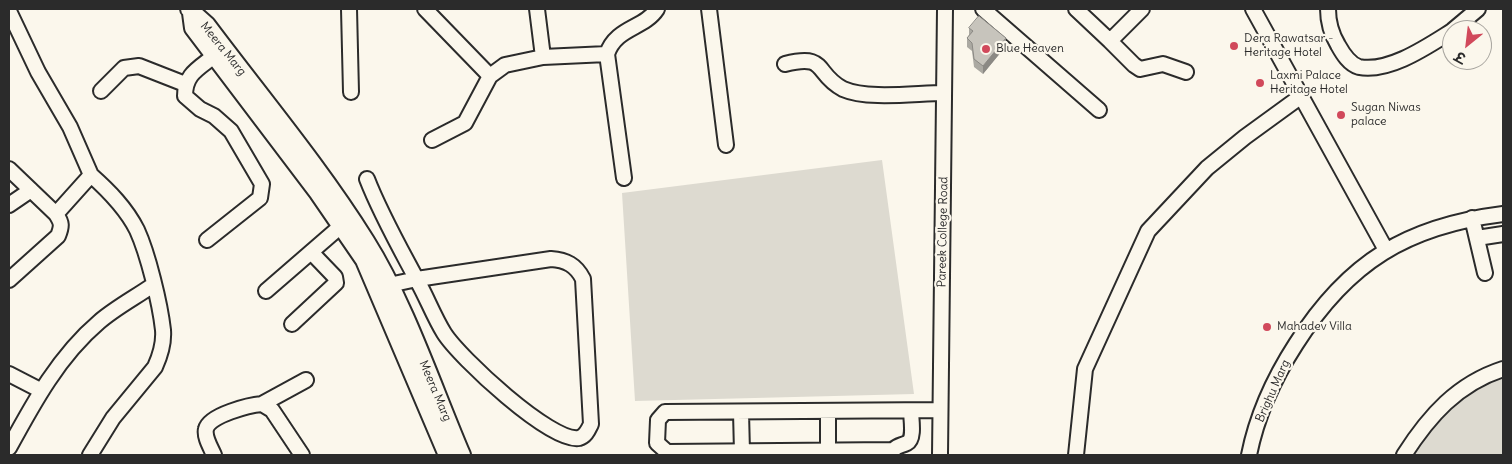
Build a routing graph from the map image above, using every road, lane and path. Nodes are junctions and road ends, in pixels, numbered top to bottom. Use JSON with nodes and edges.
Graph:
{"nodes":[{"id":1,"x":349,"y":9,"type":"edge"},
{"id":2,"x":425,"y":9,"type":"edge"},
{"id":3,"x":536,"y":9,"type":"edge"},
{"id":4,"x":657,"y":9,"type":"edge"},
{"id":5,"x":709,"y":9,"type":"edge"},
{"id":6,"x":945,"y":9,"type":"edge"},
{"id":7,"x":983,"y":9,"type":"edge"},
{"id":8,"x":1076,"y":9,"type":"edge"},
{"id":9,"x":1142,"y":9,"type":"edge"},
{"id":10,"x":1253,"y":9,"type":"edge"},
{"id":11,"x":1328,"y":9,"type":"edge"},
{"id":12,"x":1478,"y":9,"type":"edge"},
{"id":13,"x":9,"y":11,"type":"edge"},
{"id":14,"x":190,"y":11,"type":"edge"},
{"id":15,"x":1465,"y":20,"type":"edge"},
{"id":16,"x":1442,"y":36,"type":"edge"},
{"id":17,"x":1110,"y":41,"type":"junction"},
{"id":18,"x":607,"y":54,"type":"junction"},
{"id":19,"x":214,"y":56,"type":"junction"},
{"id":20,"x":543,"y":58,"type":"junction"},
{"id":21,"x":785,"y":64,"type":"dead end"},
{"id":22,"x":1186,"y":72,"type":"dead end"},
{"id":23,"x":490,"y":76,"type":"junction"},
{"id":24,"x":185,"y":84,"type":"junction"},
{"id":25,"x":101,"y":90,"type":"dead end"},
{"id":26,"x":351,"y":92,"type":"dead end"},
{"id":27,"x":944,"y":93,"type":"junction"},
{"id":28,"x":1300,"y":97,"type":"junction"},
{"id":29,"x":1099,"y":110,"type":"dead end"},
{"id":30,"x":432,"y":140,"type":"dead end"},
{"id":31,"x":726,"y":145,"type":"dead end"},
{"id":32,"x":9,"y":169,"type":"edge"},
{"id":33,"x":91,"y":175,"type":"junction"},
{"id":34,"x":624,"y":178,"type":"dead end"},
{"id":35,"x":367,"y":180,"type":"dead end"},
{"id":36,"x":30,"y":190,"type":"junction"},
{"id":37,"x":9,"y":205,"type":"edge"},
{"id":38,"x":56,"y":214,"type":"junction"},
{"id":39,"x":1503,"y":214,"type":"edge"},
{"id":40,"x":1472,"y":218,"type":"junction"},
{"id":41,"x":341,"y":226,"type":"junction"},
{"id":42,"x":1503,"y":234,"type":"edge"},
{"id":43,"x":1477,"y":238,"type":"junction"},
{"id":44,"x":207,"y":240,"type":"dead end"},
{"id":45,"x":1386,"y":250,"type":"junction"},
{"id":46,"x":311,"y":252,"type":"junction"},
{"id":47,"x":1485,"y":273,"type":"dead end"},
{"id":48,"x":416,"y":279,"type":"junction"},
{"id":49,"x":9,"y":280,"type":"edge"},
{"id":50,"x":153,"y":285,"type":"junction"},
{"id":51,"x":389,"y":285,"type":"junction"},
{"id":52,"x":266,"y":291,"type":"dead end"},
{"id":53,"x":292,"y":324,"type":"dead end"},
{"id":54,"x":1503,"y":369,"type":"edge"},
{"id":55,"x":9,"y":374,"type":"edge"},
{"id":56,"x":306,"y":380,"type":"dead end"},
{"id":57,"x":40,"y":390,"type":"junction"},
{"id":58,"x":262,"y":404,"type":"junction"},
{"id":59,"x":911,"y":410,"type":"junction"},
{"id":60,"x":940,"y":410,"type":"junction"},
{"id":61,"x":828,"y":411,"type":"junction"},
{"id":62,"x":741,"y":412,"type":"junction"},
{"id":63,"x":9,"y":448,"type":"edge"},
{"id":64,"x":828,"y":451,"type":"junction"},
{"id":65,"x":742,"y":452,"type":"junction"},
{"id":66,"x":297,"y":453,"type":"edge"},
{"id":67,"x":90,"y":455,"type":"edge"},
{"id":68,"x":214,"y":455,"type":"edge"},
{"id":69,"x":447,"y":455,"type":"edge"},
{"id":70,"x":462,"y":455,"type":"edge"},
{"id":71,"x":940,"y":455,"type":"edge"},
{"id":72,"x":1076,"y":455,"type":"edge"},
{"id":73,"x":1249,"y":455,"type":"edge"},
{"id":74,"x":1404,"y":455,"type":"edge"}],
"edges":[{"from":1,"to":26,"type":"street"},
{"from":2,"to":23,"type":"street"},
{"from":3,"to":20,"type":"street"},
{"from":4,"to":18,"type":"street"},
{"from":5,"to":31,"type":"street"},
{"from":6,"to":27,"type":"street","name":"Pareek College Road"},
{"from":7,"to":29,"type":"street"},
{"from":8,"to":17,"type":"street"},
{"from":9,"to":17,"type":"street"},
{"from":10,"to":28,"type":"street"},
{"from":11,"to":16,"type":"street"},
{"from":12,"to":15,"type":"street"},
{"from":13,"to":33,"type":"street"},
{"from":14,"to":19,"type":"main road","name":"Meera Marg"},
{"from":14,"to":51,"type":"main road","name":"Meera Marg"},
{"from":17,"to":22,"type":"street"},
{"from":18,"to":20,"type":"street"},
{"from":18,"to":34,"type":"street"},
{"from":19,"to":24,"type":"street"},
{"from":19,"to":41,"type":"main road","name":"Meera Marg"},
{"from":20,"to":23,"type":"street"},
{"from":21,"to":27,"type":"street"},
{"from":23,"to":30,"type":"street"},
{"from":24,"to":25,"type":"street"},
{"from":24,"to":44,"type":"street"},
{"from":27,"to":60,"type":"street","name":"Pareek College Road"},
{"from":28,"to":45,"type":"street"},
{"from":28,"to":72,"type":"street"},
{"from":32,"to":36,"type":"street"},
{"from":33,"to":38,"type":"street"},
{"from":33,"to":50,"type":"street"},
{"from":35,"to":48,"type":"street"},
{"from":36,"to":37,"type":"street"},
{"from":36,"to":38,"type":"street"},
{"from":38,"to":49,"type":"street"},
{"from":39,"to":40,"type":"street","name":"Brighu Marg"},
{"from":40,"to":43,"type":"street"},
{"from":40,"to":45,"type":"street","name":"Brighu Marg"},
{"from":41,"to":46,"type":"street"},
{"from":41,"to":69,"type":"main road","name":"Meera Marg"},
{"from":42,"to":43,"type":"street"},
{"from":43,"to":47,"type":"street"},
{"from":45,"to":73,"type":"street","name":"Brighu Marg"},
{"from":46,"to":52,"type":"street"},
{"from":46,"to":53,"type":"street"},
{"from":48,"to":48,"type":"street"},
{"from":48,"to":51,"type":"street"},
{"from":50,"to":57,"type":"street"},
{"from":50,"to":67,"type":"street"},
{"from":51,"to":70,"type":"main road","name":"Meera Marg"},
{"from":54,"to":74,"type":"street"},
{"from":55,"to":57,"type":"street"},
{"from":56,"to":58,"type":"street"},
{"from":57,"to":63,"type":"street"},
{"from":58,"to":66,"type":"street"},
{"from":58,"to":68,"type":"street"},
{"from":59,"to":60,"type":"street"},
{"from":59,"to":61,"type":"street"},
{"from":59,"to":64,"type":"street"},
{"from":60,"to":71,"type":"street","name":"Pareek College Road"},
{"from":61,"to":62,"type":"street"},
{"from":61,"to":64,"type":"street"},
{"from":62,"to":65,"type":"street"},
{"from":62,"to":65,"type":"street"},
{"from":64,"to":65,"type":"street"}]}
